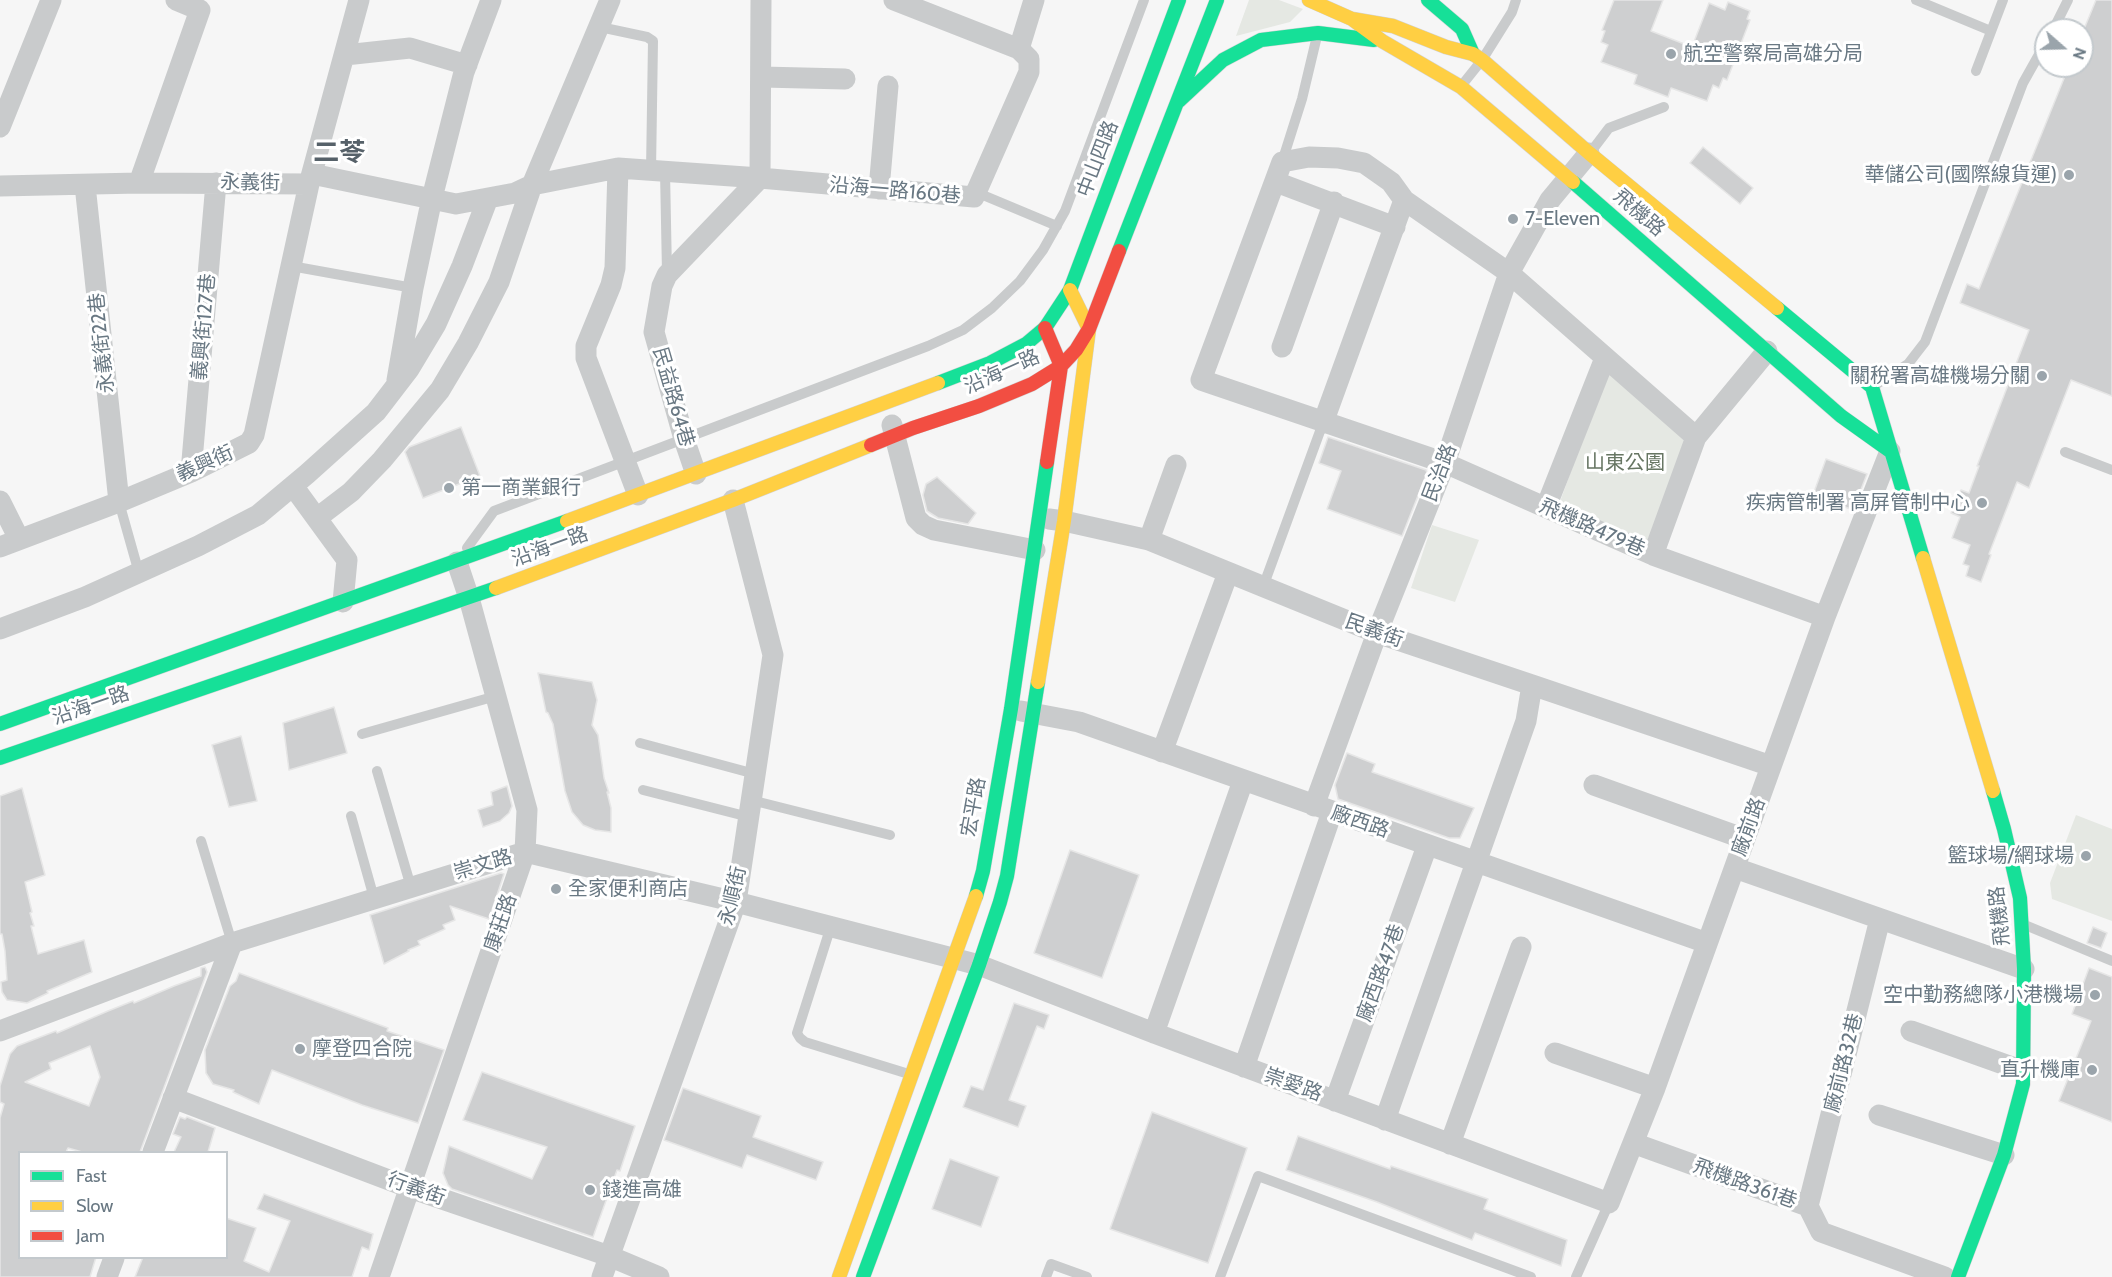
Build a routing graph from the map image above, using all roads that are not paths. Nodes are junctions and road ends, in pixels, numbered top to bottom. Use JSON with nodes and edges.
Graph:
{"nodes":[{"id":1,"x":51,"y":0,"type":"edge"},
{"id":2,"x":176,"y":0,"type":"edge"},
{"id":3,"x":359,"y":0,"type":"edge"},
{"id":4,"x":491,"y":0,"type":"edge"},
{"id":5,"x":610,"y":0,"type":"edge"},
{"id":6,"x":761,"y":0,"type":"edge"},
{"id":7,"x":894,"y":0,"type":"edge"},
{"id":8,"x":1034,"y":0,"type":"edge"},
{"id":9,"x":1144,"y":0,"type":"edge"},
{"id":10,"x":1179,"y":0,"type":"edge"},
{"id":11,"x":1217,"y":0,"type":"edge"},
{"id":12,"x":1308,"y":0,"type":"edge"},
{"id":13,"x":1428,"y":0,"type":"edge"},
{"id":14,"x":1516,"y":0,"type":"edge"},
{"id":15,"x":1916,"y":0,"type":"edge"},
{"id":16,"x":2003,"y":0,"type":"edge"},
{"id":17,"x":2068,"y":0,"type":"edge"},
{"id":18,"x":2059,"y":18,"type":"edge"},
{"id":19,"x":1352,"y":19,"type":"junction"},
{"id":20,"x":600,"y":27,"type":"junction"},
{"id":21,"x":1991,"y":31,"type":"junction"},
{"id":22,"x":1318,"y":33,"type":"junction"},
{"id":23,"x":1382,"y":41,"type":"junction"},
{"id":24,"x":1019,"y":49,"type":"junction"},
{"id":25,"x":345,"y":55,"type":"junction"},
{"id":26,"x":1478,"y":57,"type":"junction"},
{"id":27,"x":2034,"y":63,"type":"edge"},
{"id":28,"x":467,"y":65,"type":"junction"},
{"id":29,"x":1976,"y":71,"type":"dead end"},
{"id":30,"x":762,"y":77,"type":"junction"},
{"id":31,"x":845,"y":79,"type":"dead end"},
{"id":32,"x":888,"y":86,"type":"dead end"},
{"id":33,"x":1461,"y":87,"type":"junction"},
{"id":34,"x":1176,"y":104,"type":"junction"},
{"id":35,"x":1665,"y":107,"type":"dead end"},
{"id":36,"x":0,"y":127,"type":"edge"},
{"id":37,"x":1589,"y":153,"type":"junction"},
{"id":38,"x":618,"y":168,"type":"junction"},
{"id":39,"x":658,"y":171,"type":"junction"},
{"id":40,"x":1279,"y":172,"type":"junction"},
{"id":41,"x":760,"y":178,"type":"junction"},
{"id":42,"x":310,"y":179,"type":"junction"},
{"id":43,"x":1570,"y":179,"type":"junction"},
{"id":44,"x":139,"y":183,"type":"junction"},
{"id":45,"x":216,"y":183,"type":"junction"},
{"id":46,"x":85,"y":185,"type":"junction"},
{"id":47,"x":532,"y":185,"type":"junction"},
{"id":48,"x":0,"y":186,"type":"edge"},
{"id":49,"x":879,"y":189,"type":"junction"},
{"id":50,"x":978,"y":193,"type":"junction"},
{"id":51,"x":495,"y":196,"type":"junction"},
{"id":52,"x":432,"y":198,"type":"junction"},
{"id":53,"x":1404,"y":200,"type":"junction"},
{"id":54,"x":1334,"y":202,"type":"junction"},
{"id":55,"x":1057,"y":226,"type":"junction"},
{"id":56,"x":1395,"y":227,"type":"junction"},
{"id":57,"x":291,"y":266,"type":"junction"},
{"id":58,"x":1509,"y":273,"type":"junction"},
{"id":59,"x":667,"y":276,"type":"junction"},
{"id":60,"x":413,"y":288,"type":"junction"},
{"id":61,"x":1070,"y":290,"type":"junction"},
{"id":62,"x":1045,"y":327,"type":"junction"},
{"id":63,"x":1089,"y":329,"type":"junction"},
{"id":64,"x":1282,"y":347,"type":"dead end"},
{"id":65,"x":1767,"y":351,"type":"junction"},
{"id":66,"x":1605,"y":358,"type":"junction"},
{"id":67,"x":1061,"y":366,"type":"junction"},
{"id":68,"x":396,"y":385,"type":"junction"},
{"id":69,"x":1872,"y":387,"type":"junction"},
{"id":70,"x":886,"y":403,"type":"junction"},
{"id":71,"x":1323,"y":423,"type":"junction"},
{"id":72,"x":895,"y":435,"type":"junction"},
{"id":73,"x":1696,"y":437,"type":"junction"},
{"id":74,"x":684,"y":439,"type":"junction"},
{"id":75,"x":1890,"y":451,"type":"junction"},
{"id":76,"x":2065,"y":452,"type":"dead end"},
{"id":77,"x":625,"y":461,"type":"junction"},
{"id":78,"x":1445,"y":463,"type":"junction"},
{"id":79,"x":1176,"y":465,"type":"dead end"},
{"id":80,"x":2112,"y":470,"type":"edge"},
{"id":81,"x":191,"y":472,"type":"junction"},
{"id":82,"x":696,"y":474,"type":"junction"},
{"id":83,"x":293,"y":486,"type":"junction"},
{"id":84,"x":638,"y":495,"type":"junction"},
{"id":85,"x":733,"y":500,"type":"junction"},
{"id":86,"x":0,"y":501,"type":"edge"},
{"id":87,"x":119,"y":502,"type":"junction"},
{"id":88,"x":1546,"y":507,"type":"junction"},
{"id":89,"x":317,"y":518,"type":"junction"},
{"id":90,"x":1040,"y":518,"type":"junction"},
{"id":91,"x":1064,"y":521,"type":"junction"},
{"id":92,"x":1149,"y":540,"type":"junction"},
{"id":93,"x":10,"y":543,"type":"edge"},
{"id":94,"x":1035,"y":550,"type":"junction"},
{"id":95,"x":1653,"y":555,"type":"junction"},
{"id":96,"x":457,"y":562,"type":"junction"},
{"id":97,"x":139,"y":573,"type":"junction"},
{"id":98,"x":1228,"y":573,"type":"junction"},
{"id":99,"x":1263,"y":587,"type":"junction"},
{"id":100,"x":469,"y":598,"type":"junction"},
{"id":101,"x":343,"y":602,"type":"junction"},
{"id":102,"x":1825,"y":617,"type":"junction"},
{"id":103,"x":0,"y":629,"type":"edge"},
{"id":104,"x":1377,"y":633,"type":"junction"},
{"id":105,"x":1532,"y":685,"type":"junction"},
{"id":106,"x":496,"y":696,"type":"junction"},
{"id":107,"x":1011,"y":709,"type":"junction"},
{"id":108,"x":1034,"y":713,"type":"junction"},
{"id":109,"x":0,"y":724,"type":"edge"},
{"id":110,"x":362,"y":734,"type":"dead end"},
{"id":111,"x":640,"y":743,"type":"dead end"},
{"id":112,"x":1162,"y":752,"type":"junction"},
{"id":113,"x":0,"y":758,"type":"edge"},
{"id":114,"x":1771,"y":766,"type":"junction"},
{"id":115,"x":377,"y":771,"type":"dead end"},
{"id":116,"x":755,"y":774,"type":"junction"},
{"id":117,"x":1243,"y":781,"type":"junction"},
{"id":118,"x":1594,"y":785,"type":"dead end"},
{"id":119,"x":643,"y":790,"type":"dead end"},
{"id":120,"x":750,"y":808,"type":"junction"},
{"id":121,"x":1323,"y":809,"type":"junction"},
{"id":122,"x":351,"y":816,"type":"dead end"},
{"id":123,"x":890,"y":835,"type":"dead end"},
{"id":124,"x":1745,"y":839,"type":"junction"},
{"id":125,"x":201,"y":840,"type":"dead end"},
{"id":126,"x":1428,"y":846,"type":"junction"},
{"id":127,"x":525,"y":852,"type":"junction"},
{"id":128,"x":1476,"y":863,"type":"junction"},
{"id":129,"x":1735,"y":868,"type":"junction"},
{"id":130,"x":411,"y":887,"type":"junction"},
{"id":131,"x":375,"y":898,"type":"junction"},
{"id":132,"x":736,"y":902,"type":"junction"},
{"id":133,"x":1880,"y":919,"type":"junction"},
{"id":134,"x":2022,"y":924,"type":"junction"},
{"id":135,"x":831,"y":926,"type":"junction"},
{"id":136,"x":232,"y":943,"type":"junction"},
{"id":137,"x":1707,"y":944,"type":"junction"},
{"id":138,"x":1521,"y":947,"type":"dead end"},
{"id":139,"x":954,"y":957,"type":"junction"},
{"id":140,"x":2112,"y":960,"type":"edge"},
{"id":141,"x":979,"y":965,"type":"junction"},
{"id":142,"x":2024,"y":969,"type":"junction"},
{"id":143,"x":0,"y":1031,"type":"edge"},
{"id":144,"x":1911,"y":1031,"type":"dead end"},
{"id":145,"x":1154,"y":1033,"type":"junction"},
{"id":146,"x":1555,"y":1053,"type":"dead end"},
{"id":147,"x":1244,"y":1067,"type":"junction"},
{"id":148,"x":2023,"y":1071,"type":"junction"},
{"id":149,"x":912,"y":1075,"type":"junction"},
{"id":150,"x":1655,"y":1088,"type":"junction"},
{"id":151,"x":174,"y":1098,"type":"junction"},
{"id":152,"x":1335,"y":1101,"type":"junction"},
{"id":153,"x":1879,"y":1115,"type":"dead end"},
{"id":154,"x":1385,"y":1120,"type":"junction"},
{"id":155,"x":1633,"y":1143,"type":"junction"},
{"id":156,"x":1450,"y":1144,"type":"junction"},
{"id":157,"x":153,"y":1151,"type":"edge"},
{"id":158,"x":2004,"y":1155,"type":"junction"},
{"id":159,"x":410,"y":1188,"type":"junction"},
{"id":160,"x":1609,"y":1203,"type":"junction"},
{"id":161,"x":1808,"y":1206,"type":"junction"},
{"id":162,"x":609,"y":1256,"type":"junction"},
{"id":163,"x":113,"y":1259,"type":"edge"},
{"id":164,"x":106,"y":1277,"type":"edge"},
{"id":165,"x":380,"y":1277,"type":"edge"},
{"id":166,"x":602,"y":1277,"type":"edge"},
{"id":167,"x":659,"y":1277,"type":"edge"},
{"id":168,"x":839,"y":1277,"type":"edge"},
{"id":169,"x":863,"y":1277,"type":"edge"},
{"id":170,"x":1046,"y":1277,"type":"edge"},
{"id":171,"x":1087,"y":1277,"type":"edge"},
{"id":172,"x":1220,"y":1277,"type":"edge"},
{"id":173,"x":1531,"y":1277,"type":"edge"},
{"id":174,"x":1576,"y":1277,"type":"edge"},
{"id":175,"x":1945,"y":1277,"type":"edge"},
{"id":176,"x":1958,"y":1277,"type":"edge"}],
"edges":[{"from":1,"to":36,"type":"street"},
{"from":2,"to":44,"type":"street"},
{"from":3,"to":25,"type":"street"},
{"from":4,"to":28,"type":"street"},
{"from":5,"to":20,"type":"street"},
{"from":6,"to":30,"type":"street"},
{"from":7,"to":24,"type":"street"},
{"from":8,"to":24,"type":"street"},
{"from":9,"to":55,"type":"lane"},
{"from":10,"to":61,"type":"street","name":"中山四路"},
{"from":11,"to":34,"type":"street"},
{"from":12,"to":19,"type":"street","name":"飛機路"},
{"from":13,"to":26,"type":"street","name":"飛機路"},
{"from":14,"to":26,"type":"lane"},
{"from":15,"to":21,"type":"lane"},
{"from":16,"to":21,"type":"lane"},
{"from":17,"to":18,"type":"lane"},
{"from":19,"to":23,"type":"street","name":"飛機路"},
{"from":19,"to":26,"type":"street","name":"飛機路"},
{"from":20,"to":39,"type":"lane"},
{"from":20,"to":47,"type":"street"},
{"from":21,"to":29,"type":"lane"},
{"from":22,"to":23,"type":"street"},
{"from":22,"to":34,"type":"street"},
{"from":22,"to":40,"type":"lane"},
{"from":23,"to":33,"type":"street","name":"飛機路"},
{"from":24,"to":50,"type":"street","name":"沿海一路160巷"},
{"from":25,"to":28,"type":"street"},
{"from":25,"to":42,"type":"street"},
{"from":26,"to":33,"type":"lane"},
{"from":26,"to":37,"type":"street","name":"飛機路"},
{"from":27,"to":69,"type":"lane"},
{"from":28,"to":52,"type":"street"},
{"from":30,"to":31,"type":"street"},
{"from":30,"to":41,"type":"street"},
{"from":32,"to":49,"type":"street"},
{"from":33,"to":43,"type":"street","name":"飛機路"},
{"from":34,"to":63,"type":"street"},
{"from":35,"to":37,"type":"lane"},
{"from":37,"to":43,"type":"street","name":"民治路"},
{"from":37,"to":69,"type":"street","name":"飛機路"},
{"from":38,"to":39,"type":"street"},
{"from":38,"to":47,"type":"street"},
{"from":38,"to":77,"type":"street"},
{"from":39,"to":41,"type":"street"},
{"from":39,"to":59,"type":"lane"},
{"from":40,"to":53,"type":"street"},
{"from":40,"to":54,"type":"street"},
{"from":40,"to":71,"type":"street","name":"飛機路479巷"},
{"from":41,"to":49,"type":"street","name":"沿海一路160巷"},
{"from":41,"to":59,"type":"street","name":"民益路64巷"},
{"from":42,"to":45,"type":"street","name":"永義街"},
{"from":42,"to":52,"type":"street","name":"永義街"},
{"from":42,"to":57,"type":"street","name":"義興街"},
{"from":43,"to":58,"type":"street","name":"民治路"},
{"from":43,"to":65,"type":"street","name":"飛機路"},
{"from":44,"to":45,"type":"street","name":"永義街"},
{"from":44,"to":46,"type":"street","name":"永義街"},
{"from":45,"to":81,"type":"street","name":"義興街127巷"},
{"from":46,"to":48,"type":"street","name":"永義街"},
{"from":46,"to":87,"type":"street","name":"永義街22巷"},
{"from":47,"to":51,"type":"street"},
{"from":47,"to":89,"type":"street"},
{"from":49,"to":50,"type":"street","name":"沿海一路160巷"},
{"from":50,"to":55,"type":"lane"},
{"from":51,"to":52,"type":"street","name":"永義街"},
{"from":51,"to":68,"type":"street"},
{"from":52,"to":60,"type":"street"},
{"from":53,"to":56,"type":"street"},
{"from":53,"to":58,"type":"street"},
{"from":54,"to":56,"type":"street"},
{"from":54,"to":64,"type":"street"},
{"from":55,"to":74,"type":"lane"},
{"from":56,"to":71,"type":"street"},
{"from":57,"to":60,"type":"lane"},
{"from":57,"to":81,"type":"street","name":"義興街"},
{"from":58,"to":66,"type":"street"},
{"from":58,"to":78,"type":"street","name":"民治路"},
{"from":59,"to":74,"type":"street","name":"民益路64巷"},
{"from":60,"to":68,"type":"street"},
{"from":61,"to":62,"type":"street","name":"中山四路"},
{"from":61,"to":63,"type":"street"},
{"from":62,"to":67,"type":"street"},
{"from":62,"to":70,"type":"street","name":"沿海一路"},
{"from":63,"to":67,"type":"street","name":"沿海一路"},
{"from":63,"to":91,"type":"street"},
{"from":65,"to":73,"type":"street","name":"飛機路479巷"},
{"from":65,"to":75,"type":"street","name":"飛機路"},
{"from":66,"to":73,"type":"street"},
{"from":66,"to":88,"type":"street"},
{"from":67,"to":72,"type":"street","name":"沿海一路"},
{"from":67,"to":90,"type":"street","name":"宏平路"},
{"from":68,"to":83,"type":"street"},
{"from":69,"to":75,"type":"street","name":"飛機路"},
{"from":70,"to":72,"type":"street"},
{"from":70,"to":82,"type":"street","name":"沿海一路"},
{"from":71,"to":78,"type":"street","name":"飛機路479巷"},
{"from":71,"to":99,"type":"lane"},
{"from":72,"to":85,"type":"street","name":"沿海一路"},
{"from":72,"to":94,"type":"street"},
{"from":73,"to":95,"type":"street","name":"飛機路479巷"},
{"from":74,"to":77,"type":"lane"},
{"from":74,"to":82,"type":"street","name":"民益路64巷"},
{"from":75,"to":102,"type":"street","name":"廠前路"},
{"from":75,"to":134,"type":"street","name":"飛機路"},
{"from":76,"to":80,"type":"lane"},
{"from":77,"to":84,"type":"street"},
{"from":77,"to":96,"type":"lane"},
{"from":78,"to":88,"type":"street","name":"飛機路479巷"},
{"from":78,"to":104,"type":"street","name":"民治路"},
{"from":79,"to":92,"type":"street"},
{"from":81,"to":87,"type":"street","name":"義興街"},
{"from":82,"to":84,"type":"street","name":"沿海一路"},
{"from":83,"to":89,"type":"street"},
{"from":83,"to":97,"type":"street"},
{"from":84,"to":96,"type":"street","name":"沿海一路"},
{"from":85,"to":100,"type":"street","name":"沿海一路"},
{"from":85,"to":116,"type":"street","name":"永順街"},
{"from":86,"to":93,"type":"street","name":"義興街"},
{"from":87,"to":93,"type":"street","name":"義興街"},
{"from":87,"to":97,"type":"lane"},
{"from":88,"to":95,"type":"street","name":"飛機路479巷"},
{"from":89,"to":101,"type":"street"},
{"from":90,"to":91,"type":"street","name":"民義街"},
{"from":90,"to":94,"type":"street","name":"宏平路"},
{"from":91,"to":92,"type":"street","name":"民義街"},
{"from":91,"to":108,"type":"street"},
{"from":92,"to":98,"type":"street","name":"民義街"},
{"from":94,"to":107,"type":"street","name":"宏平路"},
{"from":95,"to":102,"type":"street"},
{"from":96,"to":100,"type":"street","name":"康莊路"},
{"from":96,"to":101,"type":"street","name":"沿海一路"},
{"from":97,"to":103,"type":"street"},
{"from":98,"to":99,"type":"street","name":"民義街"},
{"from":98,"to":112,"type":"street"},
{"from":99,"to":104,"type":"street","name":"民義街"},
{"from":100,"to":106,"type":"street","name":"康莊路"},
{"from":100,"to":113,"type":"street","name":"沿海一路"},
{"from":101,"to":109,"type":"street","name":"沿海一路"},
{"from":102,"to":114,"type":"street","name":"廠前路"},
{"from":104,"to":105,"type":"street","name":"民義街"},
{"from":104,"to":121,"type":"street","name":"民治路"},
{"from":105,"to":114,"type":"street","name":"民義街"},
{"from":105,"to":128,"type":"street"},
{"from":106,"to":110,"type":"lane"},
{"from":106,"to":127,"type":"street","name":"康莊路"},
{"from":107,"to":108,"type":"street","name":"廠西路"},
{"from":107,"to":139,"type":"street","name":"宏平路"},
{"from":108,"to":112,"type":"street","name":"廠西路"},
{"from":108,"to":141,"type":"street"},
{"from":111,"to":116,"type":"lane"},
{"from":112,"to":117,"type":"street","name":"廠西路"},
{"from":114,"to":124,"type":"street","name":"廠前路"},
{"from":115,"to":130,"type":"lane"},
{"from":116,"to":120,"type":"street","name":"永順街"},
{"from":117,"to":121,"type":"street","name":"廠西路"},
{"from":117,"to":145,"type":"street"},
{"from":118,"to":124,"type":"street"},
{"from":119,"to":120,"type":"lane"},
{"from":120,"to":123,"type":"lane"},
{"from":120,"to":132,"type":"street","name":"永順街"},
{"from":121,"to":126,"type":"street","name":"廠西路"},
{"from":121,"to":147,"type":"street","name":"民治路"},
{"from":122,"to":131,"type":"lane"},
{"from":124,"to":129,"type":"street","name":"廠前路"},
{"from":125,"to":136,"type":"lane"},
{"from":126,"to":128,"type":"street","name":"廠西路"},
{"from":126,"to":152,"type":"street","name":"廠西路47巷"},
{"from":127,"to":130,"type":"street","name":"崇文路"},
{"from":127,"to":132,"type":"street","name":"崇文路"},
{"from":127,"to":159,"type":"street","name":"康莊路"},
{"from":128,"to":137,"type":"street","name":"廠西路"},
{"from":128,"to":154,"type":"street"},
{"from":129,"to":133,"type":"street"},
{"from":129,"to":137,"type":"street","name":"廠前路"},
{"from":130,"to":131,"type":"street","name":"崇文路"},
{"from":131,"to":136,"type":"street","name":"崇文路"},
{"from":132,"to":135,"type":"street","name":"崇文路"},
{"from":132,"to":162,"type":"street","name":"永順街"},
{"from":133,"to":142,"type":"street"},
{"from":133,"to":161,"type":"street","name":"廠前路32巷"},
{"from":134,"to":140,"type":"lane"},
{"from":134,"to":142,"type":"street","name":"飛機路"},
{"from":135,"to":139,"type":"street","name":"崇文路"},
{"from":135,"to":149,"type":"lane"},
{"from":136,"to":143,"type":"street","name":"崇文路"},
{"from":136,"to":151,"type":"street"},
{"from":137,"to":150,"type":"street","name":"廠前路"},
{"from":138,"to":156,"type":"street"},
{"from":139,"to":141,"type":"street","name":"崇文路"},
{"from":139,"to":149,"type":"street","name":"宏平路"},
{"from":141,"to":145,"type":"street","name":"崇愛路"},
{"from":141,"to":169,"type":"street"},
{"from":142,"to":148,"type":"street","name":"飛機路"},
{"from":144,"to":148,"type":"street"},
{"from":145,"to":147,"type":"street","name":"崇愛路"},
{"from":146,"to":150,"type":"street"},
{"from":147,"to":152,"type":"street","name":"崇愛路"},
{"from":148,"to":158,"type":"street","name":"飛機路"},
{"from":149,"to":168,"type":"street","name":"宏平路"},
{"from":150,"to":155,"type":"street","name":"廠前路"},
{"from":151,"to":157,"type":"street"},
{"from":151,"to":159,"type":"street","name":"行義街"},
{"from":152,"to":154,"type":"street","name":"崇愛路"},
{"from":153,"to":158,"type":"street"},
{"from":154,"to":156,"type":"street","name":"崇愛路"},
{"from":155,"to":160,"type":"street","name":"廠前路"},
{"from":155,"to":161,"type":"street","name":"飛機路361巷"},
{"from":156,"to":160,"type":"street","name":"崇愛路"},
{"from":158,"to":176,"type":"street","name":"飛機路"},
{"from":159,"to":162,"type":"street","name":"行義街"},
{"from":159,"to":165,"type":"street","name":"康莊路"},
{"from":160,"to":174,"type":"lane"},
{"from":161,"to":175,"type":"street","name":"飛機路361巷"},
{"from":162,"to":166,"type":"street","name":"永順街"},
{"from":162,"to":167,"type":"street","name":"行義街"},
{"from":163,"to":164,"type":"street"},
{"from":170,"to":171,"type":"lane"},
{"from":172,"to":173,"type":"lane"}]}
